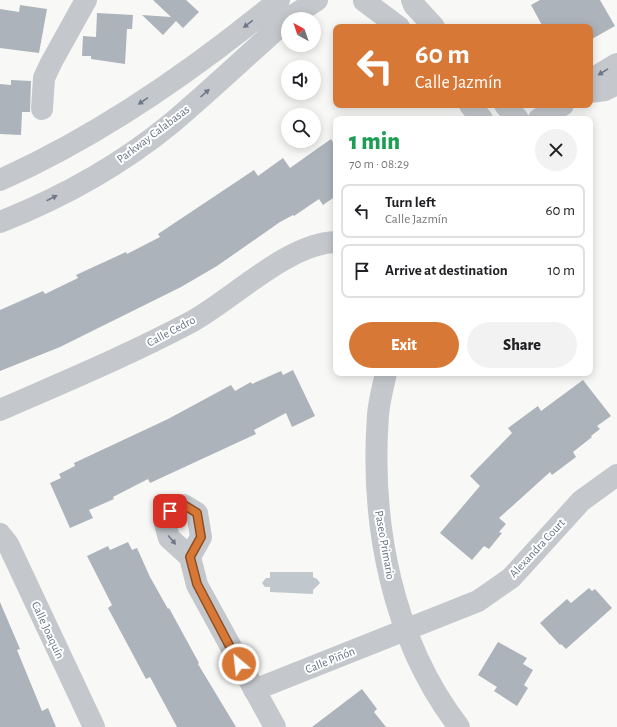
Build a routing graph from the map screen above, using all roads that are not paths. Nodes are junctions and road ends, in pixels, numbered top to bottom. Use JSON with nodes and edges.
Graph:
{"nodes":[{"id":1,"x":86,"y":0,"type":"edge"},
{"id":2,"x":279,"y":0,"type":"edge"},
{"id":3,"x":317,"y":0,"type":"edge"},
{"id":4,"x":363,"y":0,"type":"edge"},
{"id":5,"x":412,"y":0,"type":"edge"},
{"id":6,"x":299,"y":12,"type":"edge"},
{"id":7,"x":395,"y":24,"type":"edge"},
{"id":8,"x":431,"y":24,"type":"edge"},
{"id":9,"x":281,"y":25,"type":"edge"},
{"id":10,"x":617,"y":64,"type":"edge"},
{"id":11,"x":593,"y":81,"type":"edge"},
{"id":12,"x":617,"y":84,"type":"edge"},
{"id":13,"x":593,"y":92,"type":"edge"},
{"id":14,"x":473,"y":108,"type":"edge"},
{"id":15,"x":509,"y":108,"type":"edge"},
{"id":16,"x":558,"y":108,"type":"edge"},
{"id":17,"x":42,"y":109,"type":"dead end"},
{"id":18,"x":479,"y":116,"type":"edge"},
{"id":19,"x":515,"y":116,"type":"edge"},
{"id":20,"x":544,"y":116,"type":"edge"},
{"id":21,"x":0,"y":180,"type":"edge"},
{"id":22,"x":0,"y":222,"type":"edge"},
{"id":23,"x":333,"y":243,"type":"edge"},
{"id":24,"x":385,"y":376,"type":"edge"},
{"id":25,"x":0,"y":410,"type":"edge"},
{"id":26,"x":617,"y":475,"type":"edge"},
{"id":27,"x":0,"y":534,"type":"edge"},
{"id":28,"x":190,"y":557,"type":"dead end"},
{"id":29,"x":406,"y":629,"type":"junction"},
{"id":30,"x":254,"y":690,"type":"junction"},
{"id":31,"x":94,"y":727,"type":"edge"},
{"id":32,"x":275,"y":727,"type":"edge"},
{"id":33,"x":458,"y":727,"type":"edge"}],
"edges":[{"from":1,"to":17,"type":"street"},
{"from":2,"to":21,"type":"street","one_way":true},
{"from":3,"to":6,"type":"street","name":"Parkway Calabasas"},
{"from":4,"to":7,"type":"street"},
{"from":5,"to":8,"type":"street"},
{"from":22,"to":9,"type":"street","name":"Parkway Calabasas","one_way":true},
{"from":10,"to":11,"type":"street","one_way":true},
{"from":12,"to":13,"type":"street"},
{"from":14,"to":18,"type":"street"},
{"from":15,"to":19,"type":"street"},
{"from":16,"to":20,"type":"street"},
{"from":23,"to":25,"type":"street","name":"Calle Cedro"},
{"from":24,"to":29,"type":"street","name":"Paseo Primario"},
{"from":26,"to":29,"type":"street","name":"Alexandra Court"},
{"from":27,"to":31,"type":"street","name":"Calle Joaquín"},
{"from":28,"to":30,"type":"street"},
{"from":29,"to":30,"type":"street","name":"Calle Piñón"},
{"from":29,"to":33,"type":"street","name":"Paseo Primario"},
{"from":30,"to":32,"type":"street"}]}
